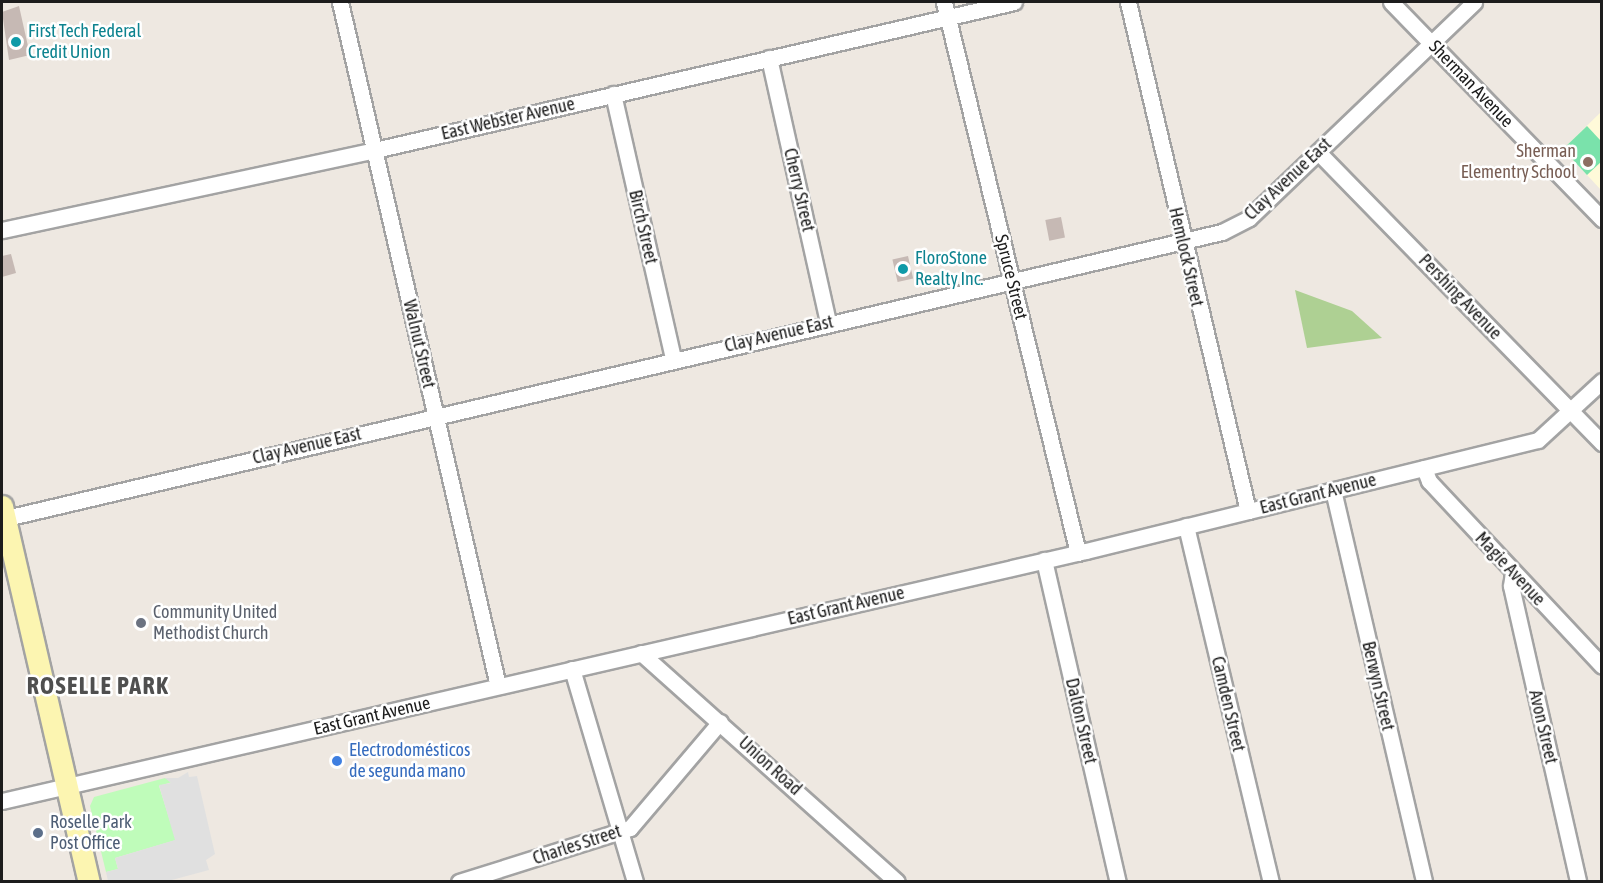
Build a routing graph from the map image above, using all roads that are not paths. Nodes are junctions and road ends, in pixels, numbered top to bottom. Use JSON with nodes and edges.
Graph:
{"nodes":[{"id":1,"x":340,"y":2,"type":"edge"},
{"id":2,"x":944,"y":2,"type":"edge"},
{"id":3,"x":1014,"y":2,"type":"edge"},
{"id":4,"x":1128,"y":2,"type":"edge"},
{"id":5,"x":1391,"y":2,"type":"edge"},
{"id":6,"x":1474,"y":2,"type":"edge"},
{"id":7,"x":948,"y":17,"type":"junction"},
{"id":8,"x":1431,"y":43,"type":"junction"},
{"id":9,"x":769,"y":58,"type":"junction"},
{"id":10,"x":613,"y":94,"type":"junction"},
{"id":11,"x":375,"y":150,"type":"junction"},
{"id":12,"x":1318,"y":152,"type":"junction"},
{"id":13,"x":1602,"y":219,"type":"edge"},
{"id":14,"x":2,"y":230,"type":"edge"},
{"id":15,"x":1182,"y":241,"type":"junction"},
{"id":16,"x":1011,"y":279,"type":"junction"},
{"id":17,"x":828,"y":322,"type":"junction"},
{"id":18,"x":673,"y":359,"type":"junction"},
{"id":19,"x":1602,"y":381,"type":"edge"},
{"id":20,"x":1570,"y":411,"type":"junction"},
{"id":21,"x":436,"y":415,"type":"junction"},
{"id":22,"x":1602,"y":443,"type":"edge"},
{"id":23,"x":1424,"y":468,"type":"junction"},
{"id":24,"x":1333,"y":490,"type":"junction"},
{"id":25,"x":1248,"y":511,"type":"junction"},
{"id":26,"x":2,"y":514,"type":"edge"},
{"id":27,"x":1186,"y":526,"type":"junction"},
{"id":28,"x":1078,"y":553,"type":"junction"},
{"id":29,"x":1044,"y":560,"type":"junction"},
{"id":30,"x":1513,"y":572,"type":"junction"},
{"id":31,"x":641,"y":653,"type":"junction"},
{"id":32,"x":1602,"y":666,"type":"edge"},
{"id":33,"x":572,"y":669,"type":"junction"},
{"id":34,"x":498,"y":686,"type":"junction"},
{"id":35,"x":720,"y":722,"type":"junction"},
{"id":36,"x":67,"y":786,"type":"junction"},
{"id":37,"x":2,"y":801,"type":"edge"},
{"id":38,"x":620,"y":833,"type":"junction"},
{"id":39,"x":89,"y":882,"type":"edge"},
{"id":40,"x":459,"y":882,"type":"edge"},
{"id":41,"x":635,"y":882,"type":"edge"},
{"id":42,"x":897,"y":882,"type":"edge"},
{"id":43,"x":1118,"y":882,"type":"edge"},
{"id":44,"x":1270,"y":882,"type":"edge"},
{"id":45,"x":1424,"y":882,"type":"edge"},
{"id":46,"x":1578,"y":882,"type":"edge"}],
"edges":[{"from":1,"to":11,"type":"street","name":"Walnut Street"},
{"from":2,"to":7,"type":"street","name":"Spruce Street"},
{"from":3,"to":7,"type":"street","name":"East Webster Avenue"},
{"from":4,"to":15,"type":"street","name":"Hemlock Street"},
{"from":5,"to":8,"type":"street","name":"Sherman Avenue"},
{"from":6,"to":8,"type":"street","name":"Clay Avenue East"},
{"from":7,"to":9,"type":"street","name":"East Webster Avenue"},
{"from":7,"to":16,"type":"street","name":"Spruce Street"},
{"from":8,"to":12,"type":"street","name":"Clay Avenue East"},
{"from":8,"to":13,"type":"street","name":"Sherman Avenue"},
{"from":9,"to":10,"type":"street","name":"East Webster Avenue"},
{"from":9,"to":17,"type":"street","name":"Cherry Street"},
{"from":10,"to":11,"type":"street","name":"East Webster Avenue"},
{"from":10,"to":18,"type":"street","name":"Birch Street"},
{"from":11,"to":14,"type":"street","name":"East Webster Avenue"},
{"from":11,"to":21,"type":"street","name":"Walnut Street"},
{"from":12,"to":15,"type":"street","name":"Clay Avenue East"},
{"from":12,"to":20,"type":"street","name":"Pershing Avenue"},
{"from":15,"to":16,"type":"street","name":"Clay Avenue East"},
{"from":15,"to":25,"type":"street","name":"Hemlock Street"},
{"from":16,"to":17,"type":"street","name":"Clay Avenue East"},
{"from":16,"to":28,"type":"street","name":"Spruce Street"},
{"from":17,"to":18,"type":"street","name":"Clay Avenue East"},
{"from":18,"to":21,"type":"street","name":"Clay Avenue East"},
{"from":19,"to":20,"type":"street","name":"East Grant Avenue"},
{"from":20,"to":22,"type":"street","name":"Pershing Avenue"},
{"from":20,"to":23,"type":"street","name":"East Grant Avenue"},
{"from":21,"to":26,"type":"street","name":"Clay Avenue East"},
{"from":21,"to":34,"type":"street","name":"Walnut Street"},
{"from":23,"to":24,"type":"street","name":"East Grant Avenue"},
{"from":23,"to":30,"type":"street","name":"Magie Avenue"},
{"from":24,"to":25,"type":"street","name":"East Grant Avenue"},
{"from":24,"to":45,"type":"street","name":"Berwyn Street"},
{"from":25,"to":27,"type":"street","name":"East Grant Avenue"},
{"from":26,"to":36,"type":"street"},
{"from":27,"to":28,"type":"street","name":"East Grant Avenue"},
{"from":27,"to":44,"type":"street","name":"Camden Street"},
{"from":28,"to":29,"type":"street","name":"East Grant Avenue"},
{"from":29,"to":31,"type":"street","name":"East Grant Avenue"},
{"from":29,"to":43,"type":"street","name":"Dalton Street"},
{"from":30,"to":32,"type":"street","name":"Magie Avenue"},
{"from":30,"to":46,"type":"street","name":"Avon Street"},
{"from":31,"to":33,"type":"street","name":"East Grant Avenue"},
{"from":31,"to":35,"type":"street","name":"Union Road"},
{"from":33,"to":34,"type":"street","name":"East Grant Avenue"},
{"from":33,"to":38,"type":"street"},
{"from":34,"to":36,"type":"street","name":"East Grant Avenue"},
{"from":35,"to":38,"type":"street","name":"Charles Street"},
{"from":35,"to":42,"type":"street","name":"Union Road"},
{"from":36,"to":37,"type":"street","name":"East Grant Avenue"},
{"from":36,"to":39,"type":"street"},
{"from":38,"to":40,"type":"street","name":"Charles Street"},
{"from":38,"to":41,"type":"street"}]}
